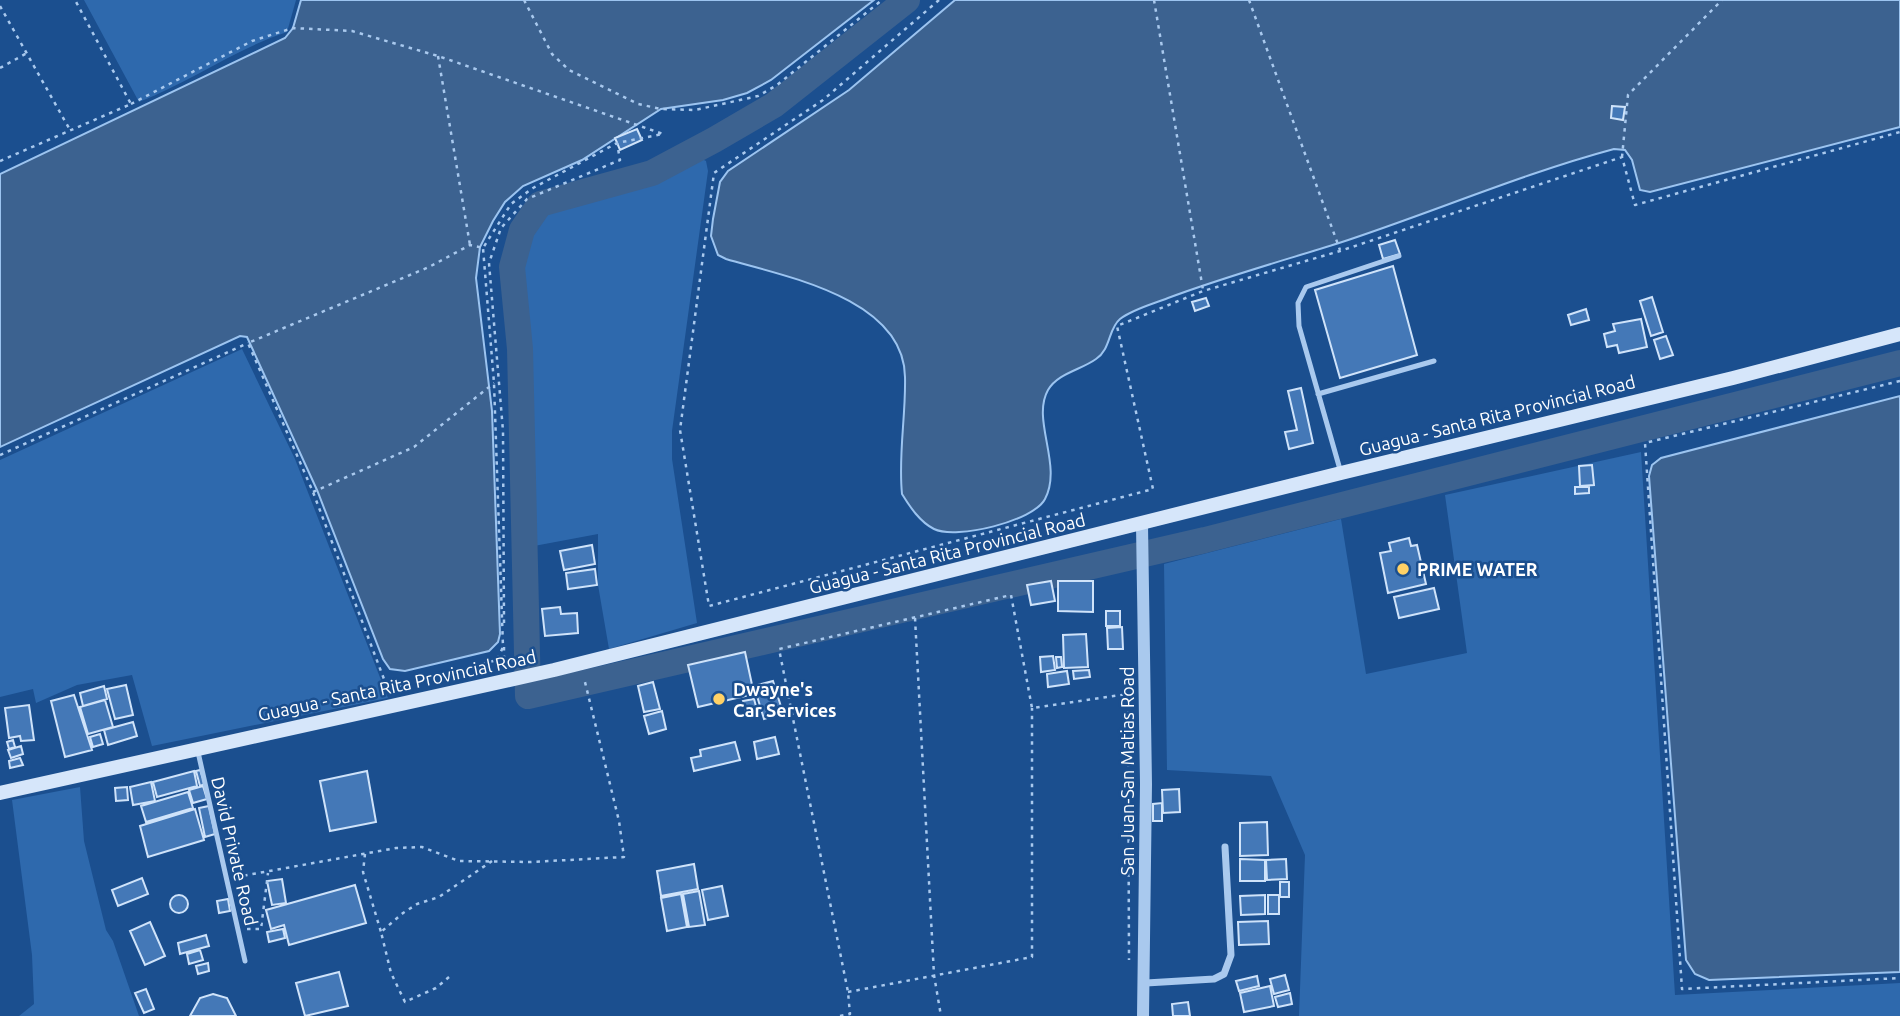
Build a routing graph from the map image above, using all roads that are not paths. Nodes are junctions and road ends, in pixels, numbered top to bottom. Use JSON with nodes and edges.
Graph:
{"nodes":[{"id":1,"x":1399,"y":256,"type":"dead end"},
{"id":2,"x":1900,"y":334,"type":"edge"},
{"id":3,"x":1434,"y":360,"type":"dead end"},
{"id":4,"x":1318,"y":394,"type":"junction"},
{"id":5,"x":1341,"y":472,"type":"junction"},
{"id":6,"x":1142,"y":524,"type":"junction"},
{"id":7,"x":197,"y":748,"type":"junction"},
{"id":8,"x":0,"y":793,"type":"edge"},
{"id":9,"x":1225,"y":847,"type":"dead end"},
{"id":10,"x":245,"y":961,"type":"dead end"},
{"id":11,"x":1146,"y":983,"type":"junction"},
{"id":12,"x":1143,"y":1016,"type":"edge"}],
"edges":[{"from":1,"to":4,"type":"lane"},
{"from":2,"to":5,"type":"main road","name":"Guagua - Santa Rita Provincial Road"},
{"from":3,"to":4,"type":"lane"},
{"from":4,"to":5,"type":"lane"},
{"from":5,"to":6,"type":"main road","name":"Guagua - Santa Rita Provincial Road"},
{"from":6,"to":7,"type":"main road","name":"Guagua - Santa Rita Provincial Road"},
{"from":6,"to":11,"type":"street","name":"San Juan-San Matias Road"},
{"from":7,"to":8,"type":"main road","name":"Guagua - Santa Rita Provincial Road"},
{"from":7,"to":10,"type":"lane","name":"David Private Road"},
{"from":9,"to":11,"type":"street"},
{"from":11,"to":12,"type":"street","name":"San Juan-San Matias Road"}]}
